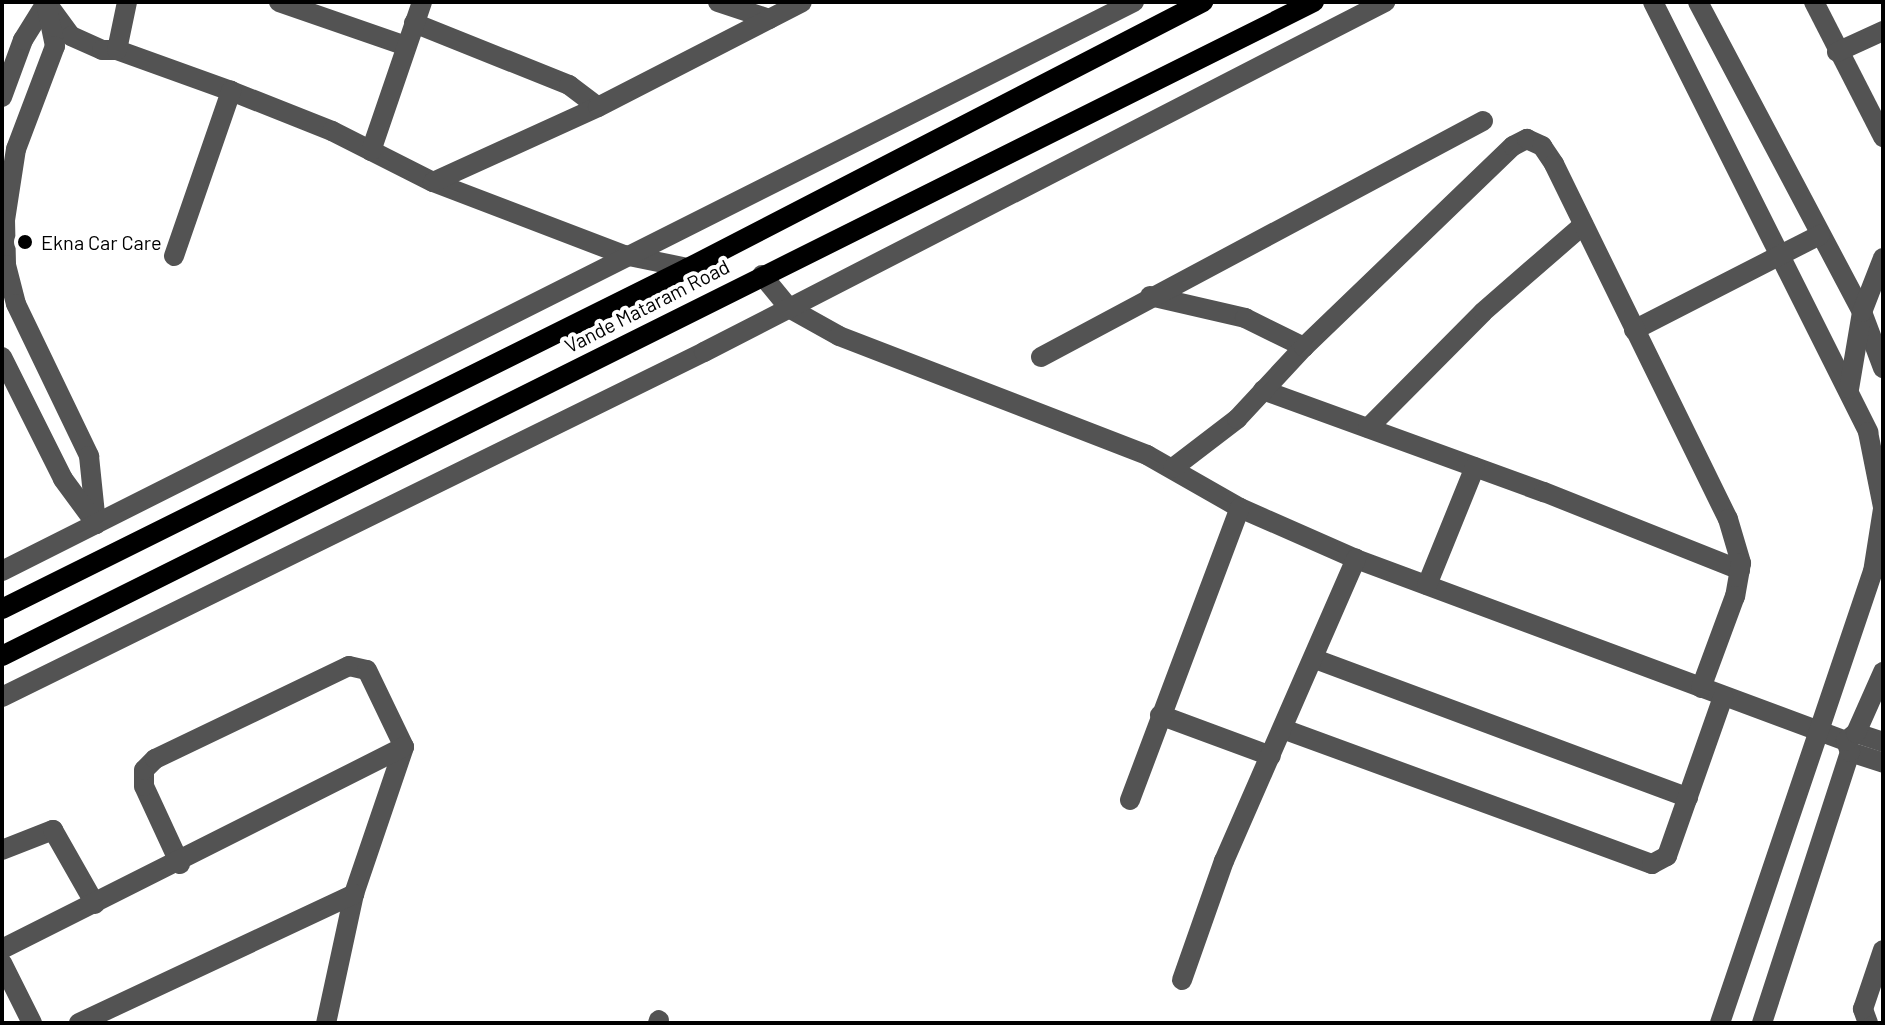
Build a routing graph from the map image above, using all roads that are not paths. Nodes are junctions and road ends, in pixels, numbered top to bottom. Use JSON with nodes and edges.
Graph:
{"nodes":[{"id":1,"x":46,"y":2,"type":"edge"},
{"id":2,"x":127,"y":2,"type":"edge"},
{"id":3,"x":279,"y":2,"type":"edge"},
{"id":4,"x":422,"y":2,"type":"edge"},
{"id":5,"x":718,"y":2,"type":"edge"},
{"id":6,"x":802,"y":2,"type":"edge"},
{"id":7,"x":1134,"y":2,"type":"edge"},
{"id":8,"x":1203,"y":2,"type":"edge"},
{"id":9,"x":1314,"y":2,"type":"edge"},
{"id":10,"x":1385,"y":2,"type":"edge"},
{"id":11,"x":1653,"y":2,"type":"edge"},
{"id":12,"x":1698,"y":2,"type":"edge"},
{"id":13,"x":1814,"y":2,"type":"edge"},
{"id":14,"x":769,"y":19,"type":"junction"},
{"id":15,"x":414,"y":23,"type":"junction"},
{"id":16,"x":1883,"y":31,"type":"edge"},
{"id":17,"x":23,"y":40,"type":"junction"},
{"id":18,"x":2,"y":42,"type":"edge"},
{"id":19,"x":406,"y":46,"type":"junction"},
{"id":20,"x":117,"y":50,"type":"junction"},
{"id":21,"x":1837,"y":52,"type":"junction"},
{"id":22,"x":231,"y":91,"type":"junction"},
{"id":23,"x":2,"y":97,"type":"edge"},
{"id":24,"x":598,"y":107,"type":"junction"},
{"id":25,"x":1483,"y":121,"type":"dead end"},
{"id":26,"x":1883,"y":137,"type":"edge"},
{"id":27,"x":371,"y":151,"type":"junction"},
{"id":28,"x":433,"y":182,"type":"junction"},
{"id":29,"x":1583,"y":225,"type":"junction"},
{"id":30,"x":1820,"y":235,"type":"junction"},
{"id":31,"x":624,"y":255,"type":"junction"},
{"id":32,"x":1782,"y":255,"type":"junction"},
{"id":33,"x":174,"y":256,"type":"dead end"},
{"id":34,"x":1883,"y":258,"type":"edge"},
{"id":35,"x":688,"y":268,"type":"junction"},
{"id":36,"x":762,"y":275,"type":"junction"},
{"id":37,"x":1150,"y":296,"type":"junction"},
{"id":38,"x":789,"y":308,"type":"junction"},
{"id":39,"x":1862,"y":312,"type":"junction"},
{"id":40,"x":1883,"y":320,"type":"edge"},
{"id":41,"x":1634,"y":330,"type":"junction"},
{"id":42,"x":1304,"y":347,"type":"junction"},
{"id":43,"x":2,"y":357,"type":"edge"},
{"id":44,"x":1041,"y":357,"type":"dead end"},
{"id":45,"x":1883,"y":368,"type":"edge"},
{"id":46,"x":1263,"y":390,"type":"junction"},
{"id":47,"x":1849,"y":391,"type":"junction"},
{"id":48,"x":1368,"y":428,"type":"junction"},
{"id":49,"x":1475,"y":467,"type":"junction"},
{"id":50,"x":1173,"y":468,"type":"junction"},
{"id":51,"x":1240,"y":508,"type":"junction"},
{"id":52,"x":1883,"y":508,"type":"edge"},
{"id":53,"x":96,"y":524,"type":"junction"},
{"id":54,"x":1356,"y":559,"type":"junction"},
{"id":55,"x":1740,"y":570,"type":"junction"},
{"id":56,"x":2,"y":571,"type":"edge"},
{"id":57,"x":1427,"y":585,"type":"junction"},
{"id":58,"x":2,"y":609,"type":"edge"},
{"id":59,"x":2,"y":656,"type":"edge"},
{"id":60,"x":1315,"y":659,"type":"junction"},
{"id":61,"x":1883,"y":672,"type":"edge"},
{"id":62,"x":1701,"y":688,"type":"junction"},
{"id":63,"x":2,"y":697,"type":"edge"},
{"id":64,"x":1723,"y":697,"type":"junction"},
{"id":65,"x":1160,"y":715,"type":"junction"},
{"id":66,"x":1283,"y":729,"type":"junction"},
{"id":67,"x":1819,"y":733,"type":"junction"},
{"id":68,"x":1851,"y":742,"type":"junction"},
{"id":69,"x":1883,"y":742,"type":"edge"},
{"id":70,"x":404,"y":747,"type":"junction"},
{"id":71,"x":1271,"y":756,"type":"junction"},
{"id":72,"x":1883,"y":763,"type":"edge"},
{"id":73,"x":1688,"y":798,"type":"junction"},
{"id":74,"x":1130,"y":800,"type":"dead end"},
{"id":75,"x":2,"y":850,"type":"edge"},
{"id":76,"x":180,"y":864,"type":"junction"},
{"id":77,"x":354,"y":894,"type":"junction"},
{"id":78,"x":95,"y":904,"type":"junction"},
{"id":79,"x":2,"y":949,"type":"edge"},
{"id":80,"x":1883,"y":950,"type":"edge"},
{"id":81,"x":2,"y":963,"type":"edge"},
{"id":82,"x":1182,"y":980,"type":"dead end"},
{"id":83,"x":32,"y":1023,"type":"edge"},
{"id":84,"x":79,"y":1023,"type":"edge"},
{"id":85,"x":326,"y":1023,"type":"edge"},
{"id":86,"x":1720,"y":1023,"type":"edge"},
{"id":87,"x":1762,"y":1023,"type":"edge"},
{"id":88,"x":1868,"y":1023,"type":"edge"}],
"edges":[{"from":1,"to":17,"type":"street"},
{"from":1,"to":20,"type":"street"},
{"from":1,"to":53,"type":"street"},
{"from":2,"to":20,"type":"street"},
{"from":3,"to":19,"type":"street"},
{"from":4,"to":15,"type":"street"},
{"from":5,"to":14,"type":"street"},
{"from":6,"to":14,"type":"street"},
{"from":7,"to":31,"type":"street"},
{"from":8,"to":35,"type":"main road","name":"Vande Mataram Road"},
{"from":9,"to":36,"type":"main road","name":"Vande Mataram Road"},
{"from":10,"to":38,"type":"street"},
{"from":11,"to":32,"type":"street"},
{"from":12,"to":30,"type":"street"},
{"from":13,"to":21,"type":"street"},
{"from":14,"to":24,"type":"street"},
{"from":15,"to":19,"type":"street"},
{"from":15,"to":24,"type":"street"},
{"from":16,"to":21,"type":"street"},
{"from":17,"to":18,"type":"street"},
{"from":17,"to":23,"type":"street"},
{"from":19,"to":27,"type":"street"},
{"from":20,"to":22,"type":"street"},
{"from":21,"to":26,"type":"street"},
{"from":22,"to":27,"type":"street"},
{"from":22,"to":33,"type":"street"},
{"from":24,"to":28,"type":"street"},
{"from":25,"to":37,"type":"street"},
{"from":27,"to":28,"type":"street"},
{"from":28,"to":31,"type":"street"},
{"from":29,"to":41,"type":"street"},
{"from":29,"to":42,"type":"street"},
{"from":29,"to":48,"type":"street"},
{"from":30,"to":32,"type":"street"},
{"from":30,"to":39,"type":"street"},
{"from":31,"to":35,"type":"street"},
{"from":31,"to":53,"type":"street"},
{"from":32,"to":41,"type":"street"},
{"from":32,"to":47,"type":"street"},
{"from":34,"to":39,"type":"street"},
{"from":35,"to":58,"type":"main road","name":"Vande Mataram Road"},
{"from":36,"to":38,"type":"street"},
{"from":36,"to":59,"type":"main road","name":"Vande Mataram Road"},
{"from":37,"to":42,"type":"street"},
{"from":37,"to":44,"type":"street"},
{"from":38,"to":50,"type":"street"},
{"from":38,"to":63,"type":"street"},
{"from":39,"to":40,"type":"street"},
{"from":39,"to":45,"type":"street"},
{"from":39,"to":47,"type":"street"},
{"from":41,"to":55,"type":"street"},
{"from":42,"to":46,"type":"street"},
{"from":43,"to":53,"type":"street"},
{"from":46,"to":48,"type":"street"},
{"from":46,"to":50,"type":"street"},
{"from":47,"to":52,"type":"street"},
{"from":48,"to":49,"type":"street"},
{"from":49,"to":55,"type":"street"},
{"from":49,"to":57,"type":"street"},
{"from":50,"to":51,"type":"street"},
{"from":51,"to":54,"type":"street"},
{"from":51,"to":65,"type":"street"},
{"from":52,"to":67,"type":"street"},
{"from":53,"to":56,"type":"street"},
{"from":54,"to":57,"type":"street"},
{"from":54,"to":60,"type":"street"},
{"from":55,"to":62,"type":"street"},
{"from":57,"to":62,"type":"street"},
{"from":60,"to":66,"type":"street"},
{"from":60,"to":73,"type":"street"},
{"from":61,"to":68,"type":"street"},
{"from":62,"to":64,"type":"street"},
{"from":64,"to":67,"type":"street"},
{"from":64,"to":73,"type":"street"},
{"from":65,"to":71,"type":"street"},
{"from":65,"to":74,"type":"street"},
{"from":66,"to":71,"type":"street"},
{"from":66,"to":73,"type":"street"},
{"from":67,"to":68,"type":"street"},
{"from":67,"to":86,"type":"street"},
{"from":68,"to":69,"type":"street"},
{"from":68,"to":72,"type":"street"},
{"from":68,"to":87,"type":"street"},
{"from":70,"to":76,"type":"street"},
{"from":70,"to":76,"type":"street"},
{"from":70,"to":77,"type":"street"},
{"from":71,"to":82,"type":"street"},
{"from":75,"to":78,"type":"street"},
{"from":76,"to":78,"type":"street"},
{"from":77,"to":84,"type":"street"},
{"from":77,"to":85,"type":"street"},
{"from":78,"to":79,"type":"street"},
{"from":80,"to":88,"type":"street"},
{"from":81,"to":83,"type":"street"}]}
